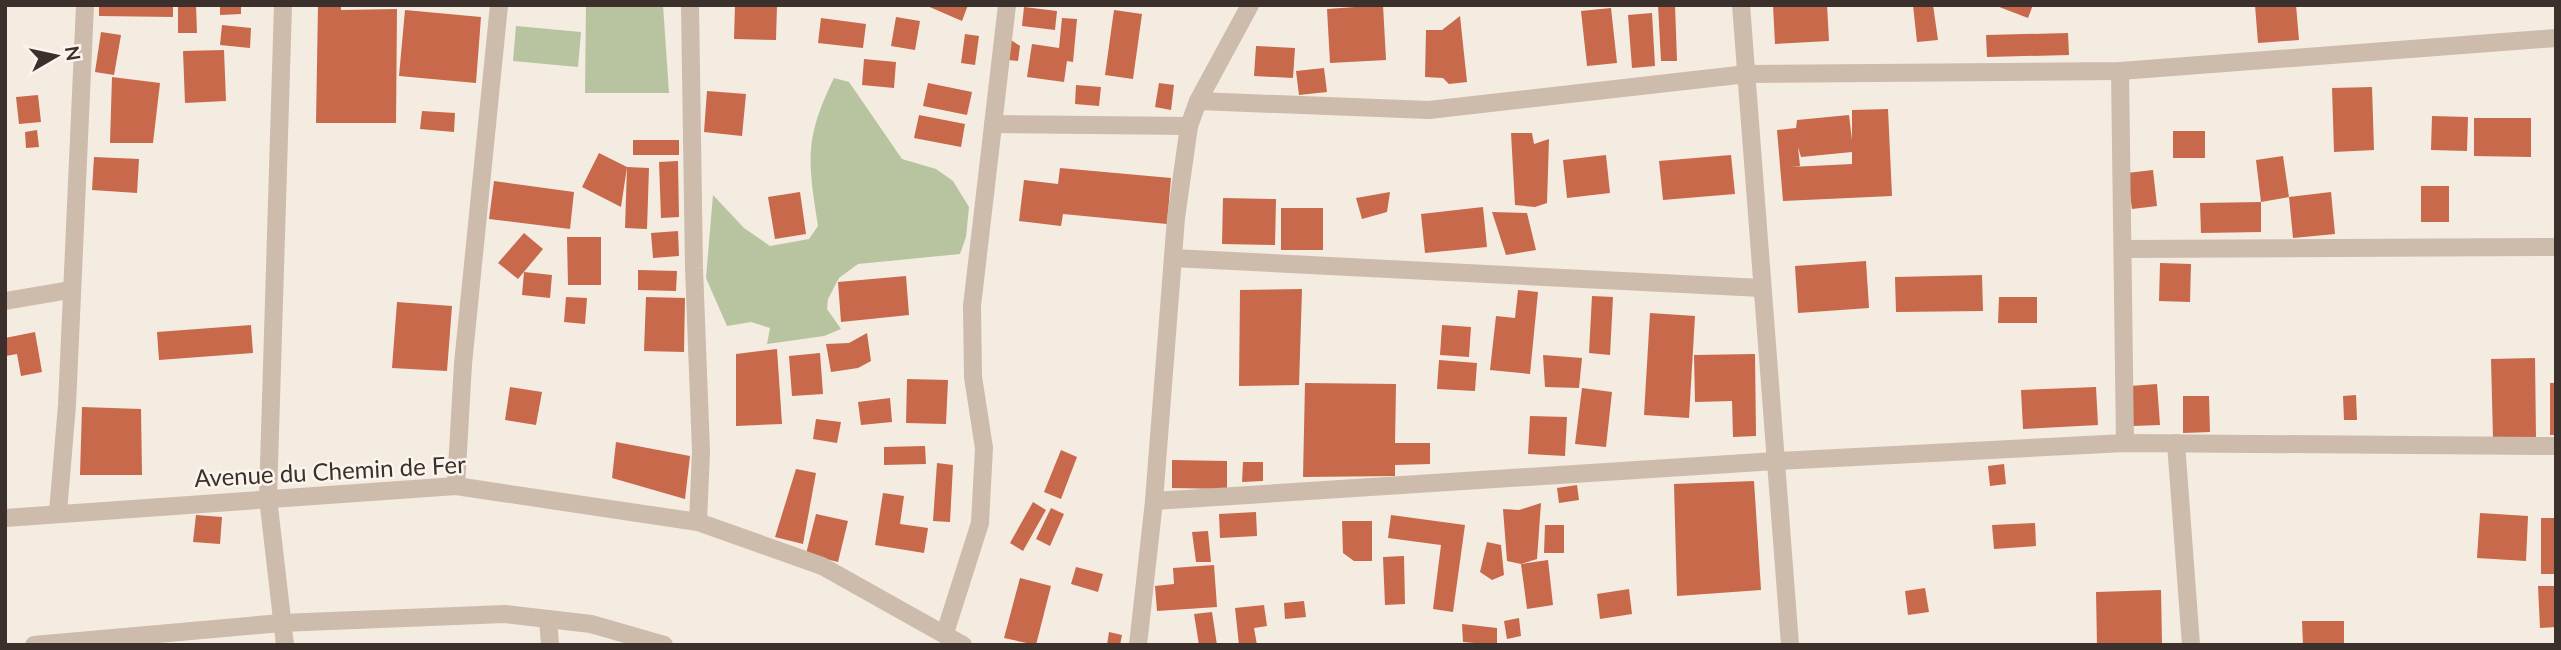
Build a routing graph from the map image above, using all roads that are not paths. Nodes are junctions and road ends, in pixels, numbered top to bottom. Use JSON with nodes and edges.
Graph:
{"nodes":[{"id":1,"x":85,"y":5,"type":"edge"},
{"id":2,"x":283,"y":5,"type":"edge"},
{"id":3,"x":499,"y":5,"type":"edge"},
{"id":4,"x":690,"y":5,"type":"edge"},
{"id":5,"x":1007,"y":5,"type":"edge"},
{"id":6,"x":1250,"y":5,"type":"edge"},
{"id":7,"x":1741,"y":5,"type":"edge"},
{"id":8,"x":2556,"y":37,"type":"edge"},
{"id":9,"x":2120,"y":71,"type":"junction"},
{"id":10,"x":1746,"y":74,"type":"junction"},
{"id":11,"x":1198,"y":101,"type":"junction"},
{"id":12,"x":993,"y":124,"type":"junction"},
{"id":13,"x":1189,"y":126,"type":"junction"},
{"id":14,"x":2556,"y":247,"type":"edge"},
{"id":15,"x":2123,"y":248,"type":"junction"},
{"id":16,"x":1173,"y":258,"type":"junction"},
{"id":17,"x":1761,"y":288,"type":"junction"},
{"id":18,"x":70,"y":290,"type":"junction"},
{"id":19,"x":5,"y":301,"type":"edge"},
{"id":20,"x":2125,"y":443,"type":"junction"},
{"id":21,"x":2176,"y":443,"type":"junction"},
{"id":22,"x":2556,"y":446,"type":"edge"},
{"id":23,"x":1776,"y":461,"type":"junction"},
{"id":24,"x":456,"y":486,"type":"junction"},
{"id":25,"x":268,"y":498,"type":"junction"},
{"id":26,"x":1154,"y":502,"type":"junction"},
{"id":27,"x":58,"y":512,"type":"junction"},
{"id":28,"x":5,"y":518,"type":"edge"},
{"id":29,"x":698,"y":522,"type":"junction"},
{"id":30,"x":548,"y":619,"type":"junction"},
{"id":31,"x":281,"y":623,"type":"junction"},
{"id":32,"x":945,"y":633,"type":"junction"},
{"id":33,"x":34,"y":645,"type":"edge"},
{"id":34,"x":285,"y":645,"type":"edge"},
{"id":35,"x":550,"y":645,"type":"edge"},
{"id":36,"x":664,"y":645,"type":"edge"},
{"id":37,"x":963,"y":645,"type":"edge"},
{"id":38,"x":1139,"y":645,"type":"edge"},
{"id":39,"x":1790,"y":645,"type":"edge"},
{"id":40,"x":2191,"y":645,"type":"edge"}],
"edges":[{"from":1,"to":18,"type":"street"},
{"from":2,"to":25,"type":"street"},
{"from":3,"to":24,"type":"street"},
{"from":4,"to":29,"type":"street"},
{"from":5,"to":12,"type":"street"},
{"from":6,"to":11,"type":"street"},
{"from":7,"to":10,"type":"street"},
{"from":8,"to":9,"type":"street"},
{"from":9,"to":10,"type":"street"},
{"from":9,"to":15,"type":"street"},
{"from":10,"to":11,"type":"street"},
{"from":10,"to":17,"type":"street"},
{"from":11,"to":13,"type":"street"},
{"from":12,"to":13,"type":"street"},
{"from":12,"to":32,"type":"street"},
{"from":13,"to":16,"type":"street"},
{"from":14,"to":15,"type":"street"},
{"from":15,"to":20,"type":"street"},
{"from":16,"to":17,"type":"street"},
{"from":16,"to":26,"type":"street"},
{"from":17,"to":23,"type":"street"},
{"from":18,"to":19,"type":"street"},
{"from":18,"to":27,"type":"street"},
{"from":20,"to":21,"type":"street"},
{"from":20,"to":23,"type":"street"},
{"from":21,"to":22,"type":"street"},
{"from":21,"to":40,"type":"street"},
{"from":23,"to":26,"type":"street"},
{"from":23,"to":39,"type":"street"},
{"from":24,"to":25,"type":"street","name":"Avenue du Chemin de Fer"},
{"from":24,"to":29,"type":"street","name":"Avenue du Chemin de Fer"},
{"from":25,"to":27,"type":"street","name":"Avenue du Chemin de Fer"},
{"from":25,"to":31,"type":"street"},
{"from":26,"to":38,"type":"street"},
{"from":27,"to":28,"type":"street","name":"Avenue du Chemin de Fer"},
{"from":29,"to":32,"type":"street","name":"Avenue du Chemin de Fer"},
{"from":30,"to":31,"type":"street"},
{"from":30,"to":35,"type":"street"},
{"from":30,"to":36,"type":"street"},
{"from":31,"to":33,"type":"street"},
{"from":31,"to":34,"type":"street"},
{"from":32,"to":37,"type":"street","name":"Avenue du Chemin de Fer"}]}
